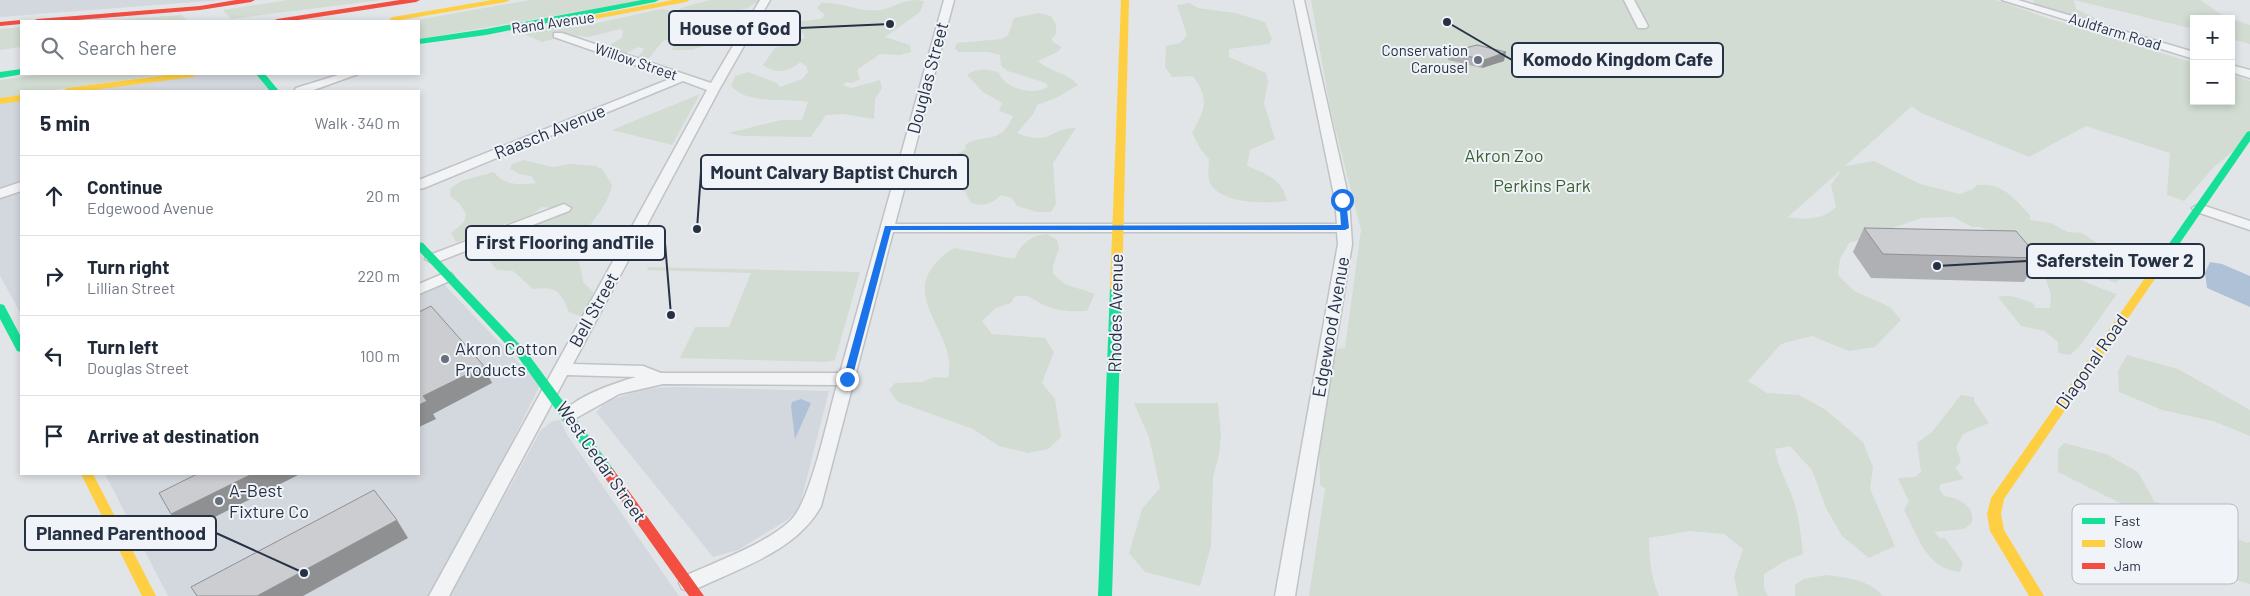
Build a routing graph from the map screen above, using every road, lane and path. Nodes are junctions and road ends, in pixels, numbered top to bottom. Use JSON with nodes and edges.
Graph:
{"nodes":[{"id":1,"x":251,"y":0,"type":"edge"},
{"id":2,"x":416,"y":0,"type":"edge"},
{"id":3,"x":506,"y":0,"type":"edge"},
{"id":4,"x":655,"y":0,"type":"edge"},
{"id":5,"x":686,"y":0,"type":"edge"},
{"id":6,"x":765,"y":0,"type":"edge"},
{"id":7,"x":949,"y":0,"type":"edge"},
{"id":8,"x":1125,"y":0,"type":"edge"},
{"id":9,"x":1299,"y":0,"type":"edge"},
{"id":10,"x":1629,"y":0,"type":"edge"},
{"id":11,"x":2007,"y":0,"type":"edge"},
{"id":12,"x":196,"y":4,"type":"edge"},
{"id":13,"x":46,"y":20,"type":"edge"},
{"id":14,"x":211,"y":20,"type":"edge"},
{"id":15,"x":288,"y":20,"type":"edge"},
{"id":16,"x":384,"y":20,"type":"edge"},
{"id":17,"x":20,"y":22,"type":"edge"},
{"id":18,"x":0,"y":24,"type":"edge"},
{"id":19,"x":1642,"y":26,"type":"dead end"},
{"id":20,"x":486,"y":32,"type":"junction"},
{"id":21,"x":558,"y":35,"type":"dead end"},
{"id":22,"x":420,"y":42,"type":"edge"},
{"id":23,"x":2190,"y":55,"type":"edge"},
{"id":24,"x":2235,"y":69,"type":"edge"},
{"id":25,"x":20,"y":72,"type":"edge"},
{"id":26,"x":2250,"y":74,"type":"edge"},
{"id":27,"x":0,"y":75,"type":"edge"},
{"id":28,"x":185,"y":75,"type":"edge"},
{"id":29,"x":261,"y":75,"type":"edge"},
{"id":30,"x":349,"y":75,"type":"edge"},
{"id":31,"x":682,"y":78,"type":"junction"},
{"id":32,"x":714,"y":88,"type":"junction"},
{"id":33,"x":74,"y":90,"type":"edge"},
{"id":34,"x":274,"y":90,"type":"edge"},
{"id":35,"x":303,"y":90,"type":"edge"},
{"id":36,"x":20,"y":98,"type":"edge"},
{"id":37,"x":0,"y":101,"type":"edge"},
{"id":38,"x":2250,"y":134,"type":"edge"},
{"id":39,"x":420,"y":185,"type":"edge"},
{"id":40,"x":20,"y":186,"type":"edge"},
{"id":41,"x":0,"y":194,"type":"edge"},
{"id":42,"x":564,"y":208,"type":"dead end"},
{"id":43,"x":2199,"y":208,"type":"junction"},
{"id":44,"x":2250,"y":226,"type":"edge"},
{"id":45,"x":1117,"y":227,"type":"junction"},
{"id":46,"x":888,"y":228,"type":"junction"},
{"id":47,"x":1345,"y":228,"type":"junction"},
{"id":48,"x":420,"y":246,"type":"edge"},
{"id":49,"x":432,"y":259,"type":"junction"},
{"id":50,"x":447,"y":276,"type":"junction"},
{"id":51,"x":420,"y":289,"type":"edge"},
{"id":52,"x":0,"y":308,"type":"edge"},
{"id":53,"x":20,"y":346,"type":"edge"},
{"id":54,"x":562,"y":369,"type":"junction"},
{"id":55,"x":663,"y":378,"type":"junction"},
{"id":56,"x":847,"y":379,"type":"junction"},
{"id":57,"x":550,"y":390,"type":"junction"},
{"id":58,"x":569,"y":416,"type":"junction"},
{"id":59,"x":88,"y":475,"type":"edge"},
{"id":60,"x":693,"y":590,"type":"edge"},
{"id":61,"x":149,"y":596,"type":"edge"},
{"id":62,"x":439,"y":596,"type":"edge"},
{"id":63,"x":1104,"y":596,"type":"edge"},
{"id":64,"x":1285,"y":596,"type":"edge"},
{"id":65,"x":2036,"y":596,"type":"edge"}],
"edges":[{"from":1,"to":12,"type":"main road"},
{"from":2,"to":15,"type":"main road"},
{"from":3,"to":16,"type":"main road"},
{"from":4,"to":20,"type":"main road"},
{"from":5,"to":20,"type":"main road","name":"Rand Avenue"},
{"from":6,"to":32,"type":"street","name":"Bell Street"},
{"from":7,"to":46,"type":"street","name":"Douglas Street"},
{"from":8,"to":45,"type":"main road","name":"Rhodes Avenue"},
{"from":9,"to":47,"type":"street","name":"Edgewood Avenue"},
{"from":10,"to":19,"type":"street"},
{"from":11,"to":23,"type":"street","name":"Auldfarm Road"},
{"from":12,"to":13,"type":"main road"},
{"from":12,"to":14,"type":"main road"},
{"from":17,"to":18,"type":"main road"},
{"from":20,"to":22,"type":"main road","name":"Rand Avenue"},
{"from":21,"to":31,"type":"street","name":"Willow Street"},
{"from":24,"to":26,"type":"street"},
{"from":25,"to":27,"type":"main road"},
{"from":28,"to":33,"type":"main road"},
{"from":29,"to":34,"type":"main road"},
{"from":30,"to":35,"type":"street"},
{"from":31,"to":32,"type":"street","name":"Willow Street"},
{"from":31,"to":39,"type":"street","name":"Raasch Avenue"},
{"from":32,"to":54,"type":"street","name":"Bell Street"},
{"from":36,"to":37,"type":"main road"},
{"from":38,"to":43,"type":"main road","name":"Diagonal Road"},
{"from":40,"to":41,"type":"street"},
{"from":42,"to":49,"type":"street"},
{"from":43,"to":44,"type":"street"},
{"from":43,"to":65,"type":"main road","name":"Diagonal Road"},
{"from":45,"to":46,"type":"street"},
{"from":45,"to":47,"type":"street"},
{"from":45,"to":63,"type":"main road","name":"Rhodes Avenue"},
{"from":46,"to":56,"type":"street","name":"Douglas Street"},
{"from":47,"to":64,"type":"street","name":"Edgewood Avenue"},
{"from":48,"to":49,"type":"main road","name":"West Cedar Street"},
{"from":49,"to":50,"type":"main road","name":"West Cedar Street"},
{"from":50,"to":51,"type":"street"},
{"from":50,"to":57,"type":"main road","name":"West Cedar Street"},
{"from":52,"to":53,"type":"main road"},
{"from":54,"to":55,"type":"street"},
{"from":54,"to":57,"type":"street","name":"Bell Street"},
{"from":55,"to":56,"type":"street"},
{"from":55,"to":58,"type":"street"},
{"from":56,"to":60,"type":"street","name":"Douglas Street"},
{"from":57,"to":58,"type":"main road","name":"West Cedar Street"},
{"from":57,"to":62,"type":"street","name":"Bell Street"},
{"from":58,"to":60,"type":"main road","name":"West Cedar Street"},
{"from":59,"to":61,"type":"main road"}]}
